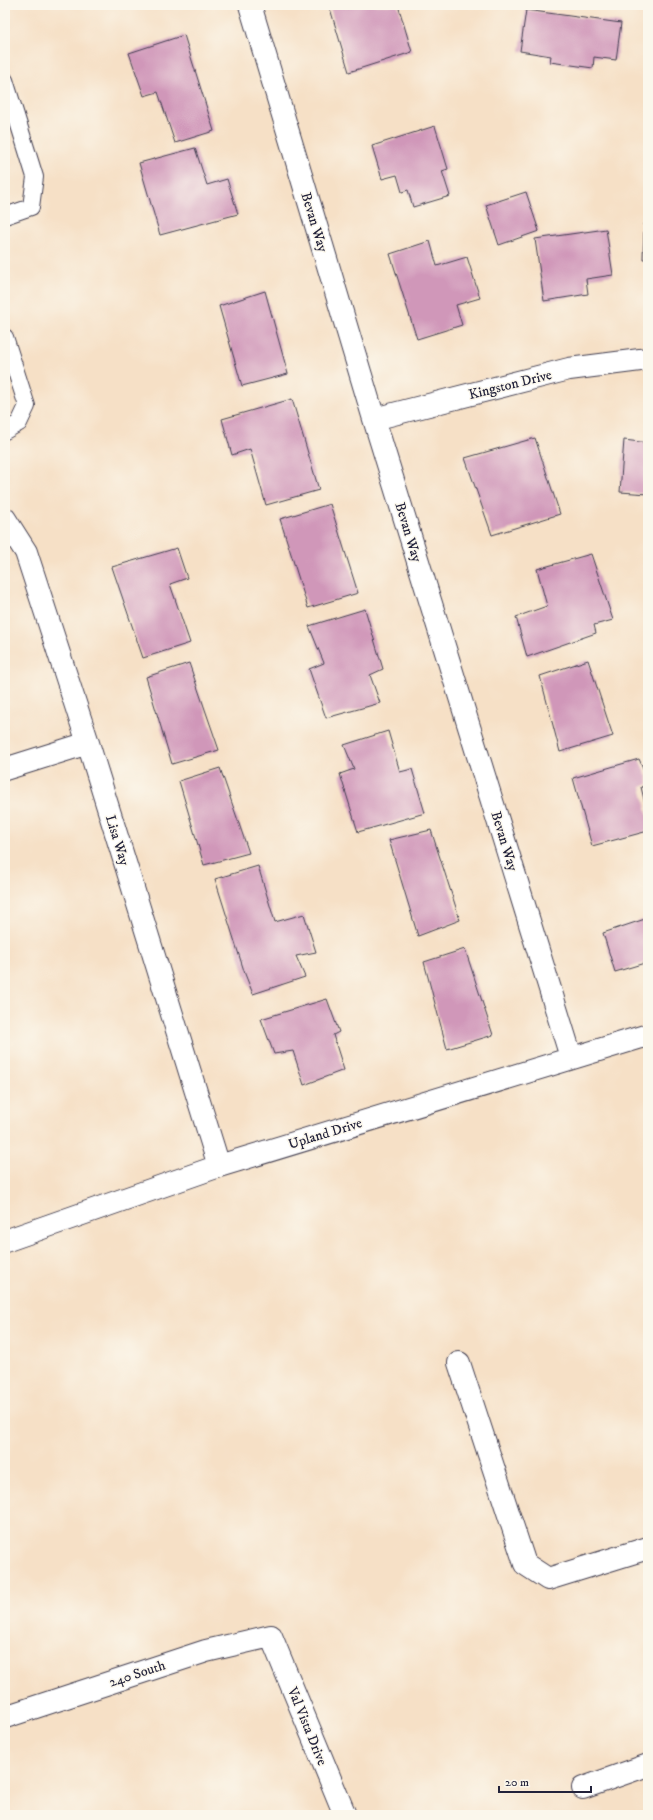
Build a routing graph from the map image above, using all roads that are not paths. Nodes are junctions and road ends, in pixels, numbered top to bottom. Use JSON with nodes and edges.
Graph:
{"nodes":[{"id":1,"x":250,"y":5,"type":"edge"},
{"id":2,"x":5,"y":80,"type":"edge"},
{"id":3,"x":5,"y":216,"type":"edge"},
{"id":4,"x":5,"y":337,"type":"edge"},
{"id":5,"x":648,"y":359,"type":"edge"},
{"id":6,"x":374,"y":418,"type":"junction"},
{"id":7,"x":5,"y":431,"type":"edge"},
{"id":8,"x":5,"y":519,"type":"edge"},
{"id":9,"x":88,"y":743,"type":"junction"},
{"id":10,"x":5,"y":769,"type":"edge"},
{"id":11,"x":648,"y":1035,"type":"edge"},
{"id":12,"x":571,"y":1057,"type":"junction"},
{"id":13,"x":219,"y":1166,"type":"junction"},
{"id":14,"x":5,"y":1240,"type":"edge"},
{"id":15,"x":458,"y":1363,"type":"dead end"},
{"id":16,"x":648,"y":1548,"type":"edge"},
{"id":17,"x":271,"y":1636,"type":"joint"},
{"id":18,"x":5,"y":1717,"type":"edge"},
{"id":19,"x":648,"y":1765,"type":"edge"},
{"id":20,"x":583,"y":1788,"type":"dead end"},
{"id":21,"x":345,"y":1815,"type":"edge"}],
"edges":[{"from":1,"to":6,"type":"street","name":"Bevan Way"},
{"from":2,"to":3,"type":"lane"},
{"from":4,"to":7,"type":"lane"},
{"from":5,"to":6,"type":"street","name":"Kingston Drive"},
{"from":6,"to":12,"type":"street","name":"Bevan Way"},
{"from":8,"to":9,"type":"street","name":"Lisa Way"},
{"from":9,"to":10,"type":"street"},
{"from":9,"to":13,"type":"street","name":"Lisa Way"},
{"from":11,"to":12,"type":"street","name":"Upland Drive"},
{"from":12,"to":13,"type":"street","name":"Upland Drive"},
{"from":13,"to":14,"type":"street","name":"Upland Drive"},
{"from":15,"to":16,"type":"street"},
{"from":17,"to":18,"type":"street","name":"240 South"},
{"from":17,"to":21,"type":"street","name":"Val Vista Drive"},
{"from":19,"to":20,"type":"street"}]}
